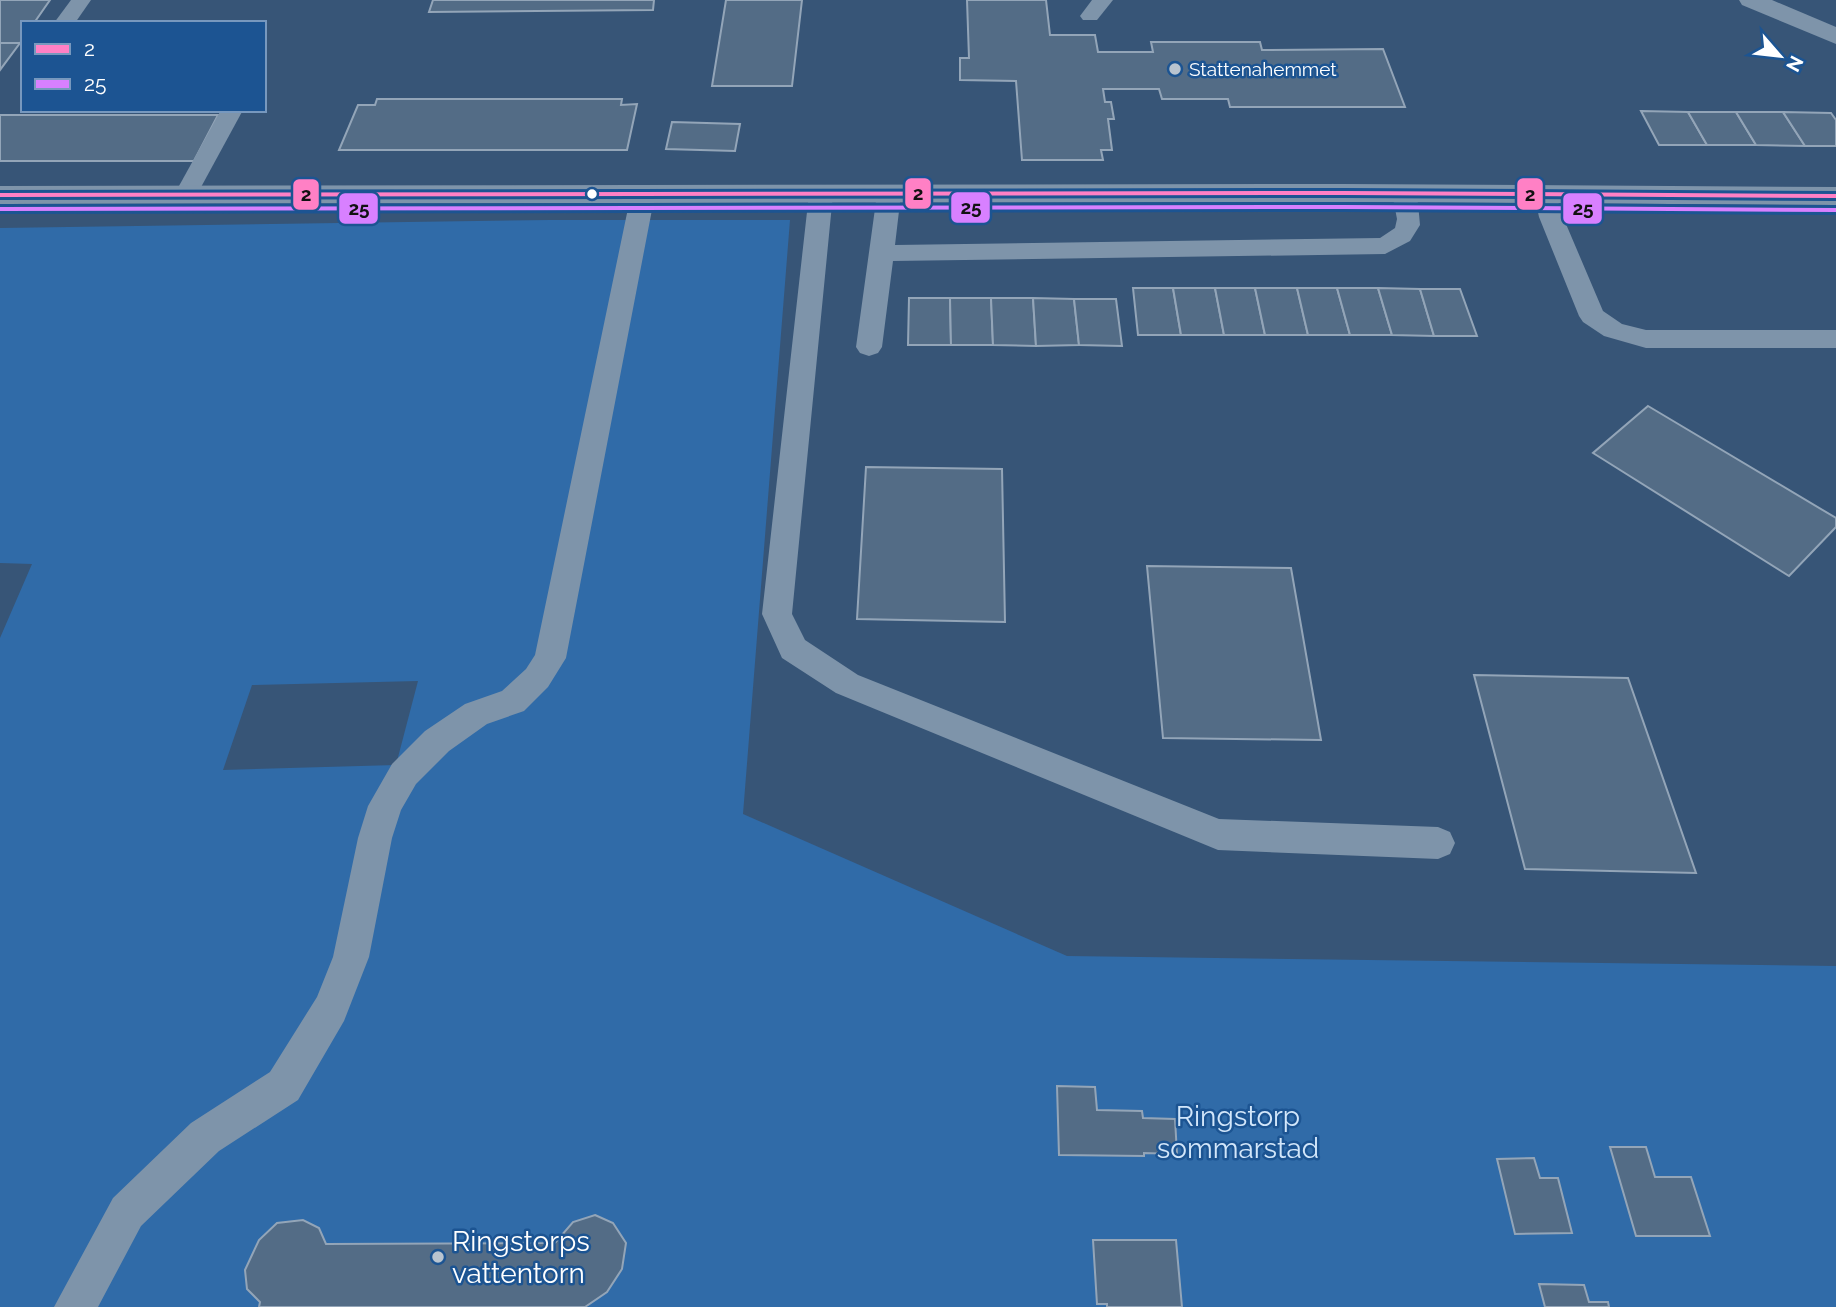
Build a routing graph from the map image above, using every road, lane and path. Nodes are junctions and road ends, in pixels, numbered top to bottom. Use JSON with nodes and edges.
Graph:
{"nodes":[{"id":1,"x":81,"y":0,"type":"edge"},
{"id":2,"x":1751,"y":0,"type":"edge"},
{"id":3,"x":65,"y":21,"type":"edge"},
{"id":4,"x":1836,"y":36,"type":"edge"},
{"id":5,"x":231,"y":112,"type":"edge"},
{"id":6,"x":1404,"y":193,"type":"junction"},
{"id":7,"x":643,"y":194,"type":"junction"},
{"id":8,"x":821,"y":194,"type":"junction"},
{"id":9,"x":889,"y":194,"type":"junction"},
{"id":10,"x":1546,"y":194,"type":"junction"},
{"id":11,"x":0,"y":195,"type":"edge"},
{"id":12,"x":186,"y":195,"type":"junction"},
{"id":13,"x":1836,"y":196,"type":"edge"},
{"id":14,"x":881,"y":253,"type":"junction"},
{"id":15,"x":1836,"y":339,"type":"edge"},
{"id":16,"x":869,"y":347,"type":"dead end"},
{"id":17,"x":1438,"y":843,"type":"dead end"},
{"id":18,"x":75,"y":1307,"type":"edge"}],
"edges":[{"from":1,"to":3,"type":"lane"},
{"from":2,"to":4,"type":"street"},
{"from":5,"to":12,"type":"lane"},
{"from":6,"to":9,"type":"street"},
{"from":6,"to":10,"type":"street"},
{"from":6,"to":14,"type":"lane"},
{"from":7,"to":8,"type":"street"},
{"from":7,"to":12,"type":"street"},
{"from":7,"to":18,"type":"lane"},
{"from":8,"to":9,"type":"street"},
{"from":8,"to":17,"type":"lane"},
{"from":9,"to":14,"type":"lane"},
{"from":10,"to":13,"type":"street"},
{"from":10,"to":15,"type":"lane"},
{"from":11,"to":12,"type":"street"},
{"from":14,"to":16,"type":"lane"}]}
